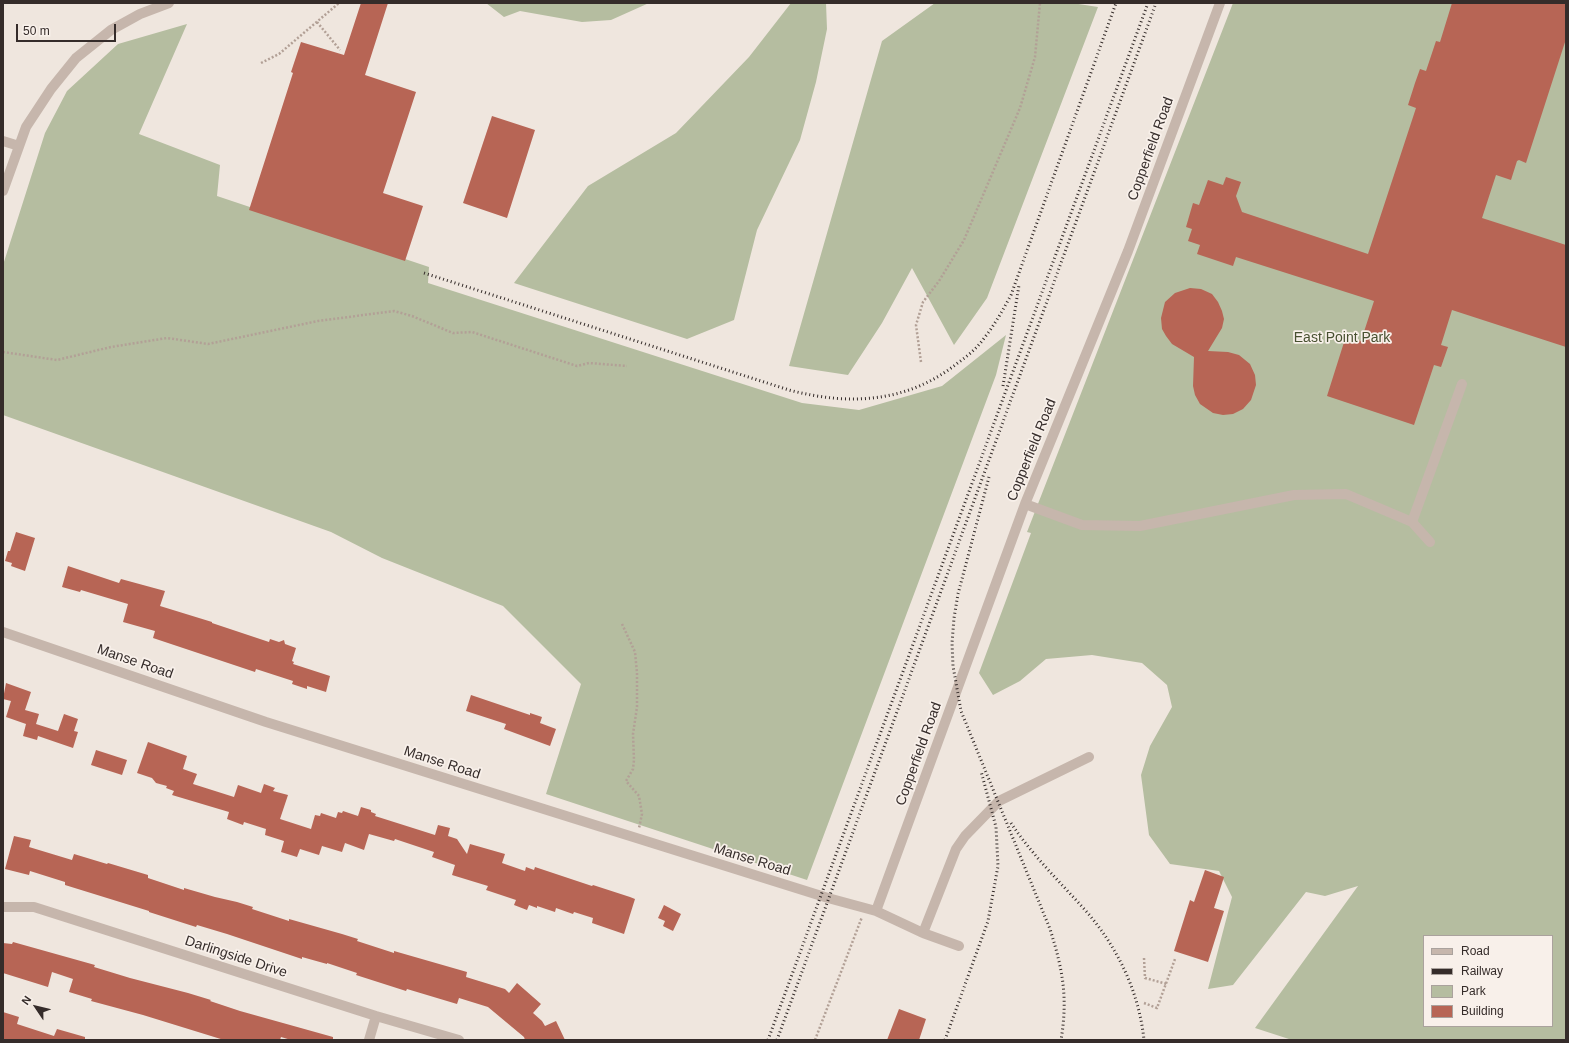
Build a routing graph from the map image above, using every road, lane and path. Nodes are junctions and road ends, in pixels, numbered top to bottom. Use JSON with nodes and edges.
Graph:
{"nodes":[{"id":1,"x":169,"y":3,"type":"edge"},
{"id":2,"x":339,"y":3,"type":"edge"},
{"id":3,"x":1040,"y":3,"type":"edge"},
{"id":4,"x":1220,"y":3,"type":"edge"},
{"id":5,"x":145,"y":7,"type":"edge"},
{"id":6,"x":317,"y":22,"type":"junction"},
{"id":7,"x":340,"y":50,"type":"dead end"},
{"id":8,"x":261,"y":63,"type":"dead end"},
{"id":9,"x":3,"y":141,"type":"edge"},
{"id":10,"x":19,"y":146,"type":"junction"},
{"id":11,"x":3,"y":191,"type":"edge"},
{"id":12,"x":3,"y":352,"type":"edge"},
{"id":13,"x":921,"y":362,"type":"dead end"},
{"id":14,"x":627,"y":366,"type":"dead end"},
{"id":15,"x":1462,"y":384,"type":"dead end"},
{"id":16,"x":1025,"y":504,"type":"junction"},
{"id":17,"x":1412,"y":522,"type":"junction"},
{"id":18,"x":1430,"y":542,"type":"dead end"},
{"id":19,"x":622,"y":624,"type":"dead end"},
{"id":20,"x":3,"y":632,"type":"edge"},
{"id":21,"x":1089,"y":758,"type":"dead end"},
{"id":22,"x":637,"y":839,"type":"junction"},
{"id":23,"x":3,"y":907,"type":"edge"},
{"id":24,"x":866,"y":907,"type":"junction"},
{"id":25,"x":876,"y":911,"type":"junction"},
{"id":26,"x":922,"y":933,"type":"junction"},
{"id":27,"x":959,"y":946,"type":"dead end"},
{"id":28,"x":1144,"y":958,"type":"dead end"},
{"id":29,"x":1175,"y":959,"type":"dead end"},
{"id":30,"x":1167,"y":984,"type":"junction"},
{"id":31,"x":1144,"y":1004,"type":"dead end"},
{"id":32,"x":376,"y":1016,"type":"junction"},
{"id":33,"x":369,"y":1040,"type":"edge"},
{"id":34,"x":459,"y":1040,"type":"edge"},
{"id":35,"x":815,"y":1040,"type":"edge"}],
"edges":[{"from":1,"to":5,"type":"street"},
{"from":2,"to":6,"type":"path"},
{"from":3,"to":13,"type":"path"},
{"from":4,"to":16,"type":"street","name":"Copperfield Road"},
{"from":5,"to":10,"type":"street"},
{"from":6,"to":7,"type":"path"},
{"from":6,"to":8,"type":"path"},
{"from":9,"to":10,"type":"street"},
{"from":10,"to":11,"type":"street"},
{"from":12,"to":14,"type":"path"},
{"from":15,"to":17,"type":"street"},
{"from":16,"to":17,"type":"street"},
{"from":16,"to":25,"type":"street","name":"Copperfield Road"},
{"from":17,"to":18,"type":"street"},
{"from":19,"to":22,"type":"path"},
{"from":20,"to":22,"type":"street","name":"Manse Road"},
{"from":21,"to":26,"type":"street"},
{"from":22,"to":24,"type":"street","name":"Manse Road"},
{"from":23,"to":32,"type":"street","name":"Darlingside Drive"},
{"from":24,"to":25,"type":"street","name":"Manse Road"},
{"from":24,"to":35,"type":"path"},
{"from":25,"to":26,"type":"street","name":"Manse Road"},
{"from":26,"to":27,"type":"street","name":"Manse Road"},
{"from":28,"to":30,"type":"path"},
{"from":29,"to":30,"type":"path"},
{"from":30,"to":31,"type":"path"},
{"from":32,"to":33,"type":"street"},
{"from":32,"to":34,"type":"street","name":"Darlingside Drive"}]}
